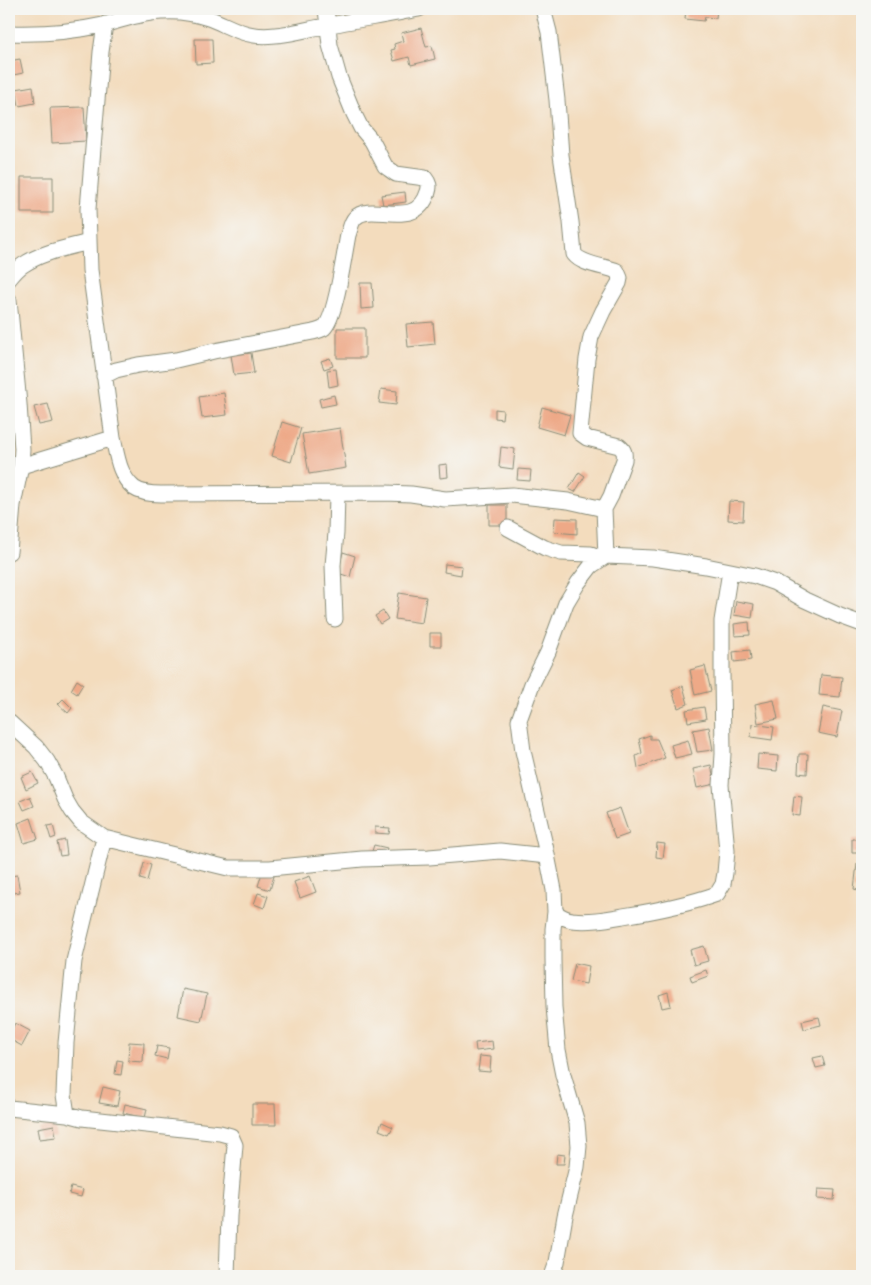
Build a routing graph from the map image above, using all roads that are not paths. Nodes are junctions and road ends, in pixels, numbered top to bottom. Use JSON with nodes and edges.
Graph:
{"nodes":[{"id":1,"x":326,"y":9,"type":"edge"},
{"id":2,"x":419,"y":9,"type":"edge"},
{"id":3,"x":544,"y":9,"type":"edge"},
{"id":4,"x":105,"y":24,"type":"junction"},
{"id":5,"x":327,"y":25,"type":"junction"},
{"id":6,"x":9,"y":33,"type":"edge"},
{"id":7,"x":89,"y":242,"type":"junction"},
{"id":8,"x":9,"y":279,"type":"edge"},
{"id":9,"x":9,"y":300,"type":"edge"},
{"id":10,"x":104,"y":376,"type":"junction"},
{"id":11,"x":113,"y":438,"type":"junction"},
{"id":12,"x":21,"y":466,"type":"junction"},
{"id":13,"x":337,"y":494,"type":"junction"},
{"id":14,"x":604,"y":509,"type":"junction"},
{"id":15,"x":508,"y":528,"type":"dead end"},
{"id":16,"x":9,"y":552,"type":"edge"},
{"id":17,"x":604,"y":557,"type":"junction"},
{"id":18,"x":730,"y":571,"type":"junction"},
{"id":19,"x":335,"y":619,"type":"dead end"},
{"id":20,"x":862,"y":624,"type":"edge"},
{"id":21,"x":9,"y":722,"type":"edge"},
{"id":22,"x":104,"y":838,"type":"junction"},
{"id":23,"x":547,"y":856,"type":"junction"},
{"id":24,"x":555,"y":912,"type":"junction"},
{"id":25,"x":9,"y":1108,"type":"edge"},
{"id":26,"x":67,"y":1114,"type":"junction"},
{"id":27,"x":227,"y":1276,"type":"edge"},
{"id":28,"x":552,"y":1276,"type":"edge"}],
"edges":[{"from":1,"to":5,"type":"street"},
{"from":2,"to":5,"type":"street"},
{"from":3,"to":14,"type":"street"},
{"from":4,"to":5,"type":"street"},
{"from":4,"to":6,"type":"street"},
{"from":4,"to":7,"type":"street"},
{"from":5,"to":10,"type":"street"},
{"from":7,"to":8,"type":"street"},
{"from":7,"to":10,"type":"street"},
{"from":9,"to":12,"type":"street"},
{"from":10,"to":11,"type":"street"},
{"from":11,"to":12,"type":"street"},
{"from":11,"to":13,"type":"street"},
{"from":12,"to":16,"type":"street"},
{"from":13,"to":14,"type":"street"},
{"from":13,"to":19,"type":"street"},
{"from":14,"to":17,"type":"street"},
{"from":15,"to":17,"type":"street"},
{"from":17,"to":18,"type":"street"},
{"from":17,"to":23,"type":"street"},
{"from":18,"to":20,"type":"street"},
{"from":18,"to":24,"type":"street"},
{"from":21,"to":22,"type":"street"},
{"from":22,"to":23,"type":"street"},
{"from":22,"to":26,"type":"street"},
{"from":23,"to":24,"type":"street"},
{"from":24,"to":28,"type":"street"},
{"from":25,"to":26,"type":"street"},
{"from":26,"to":27,"type":"street"}]}
